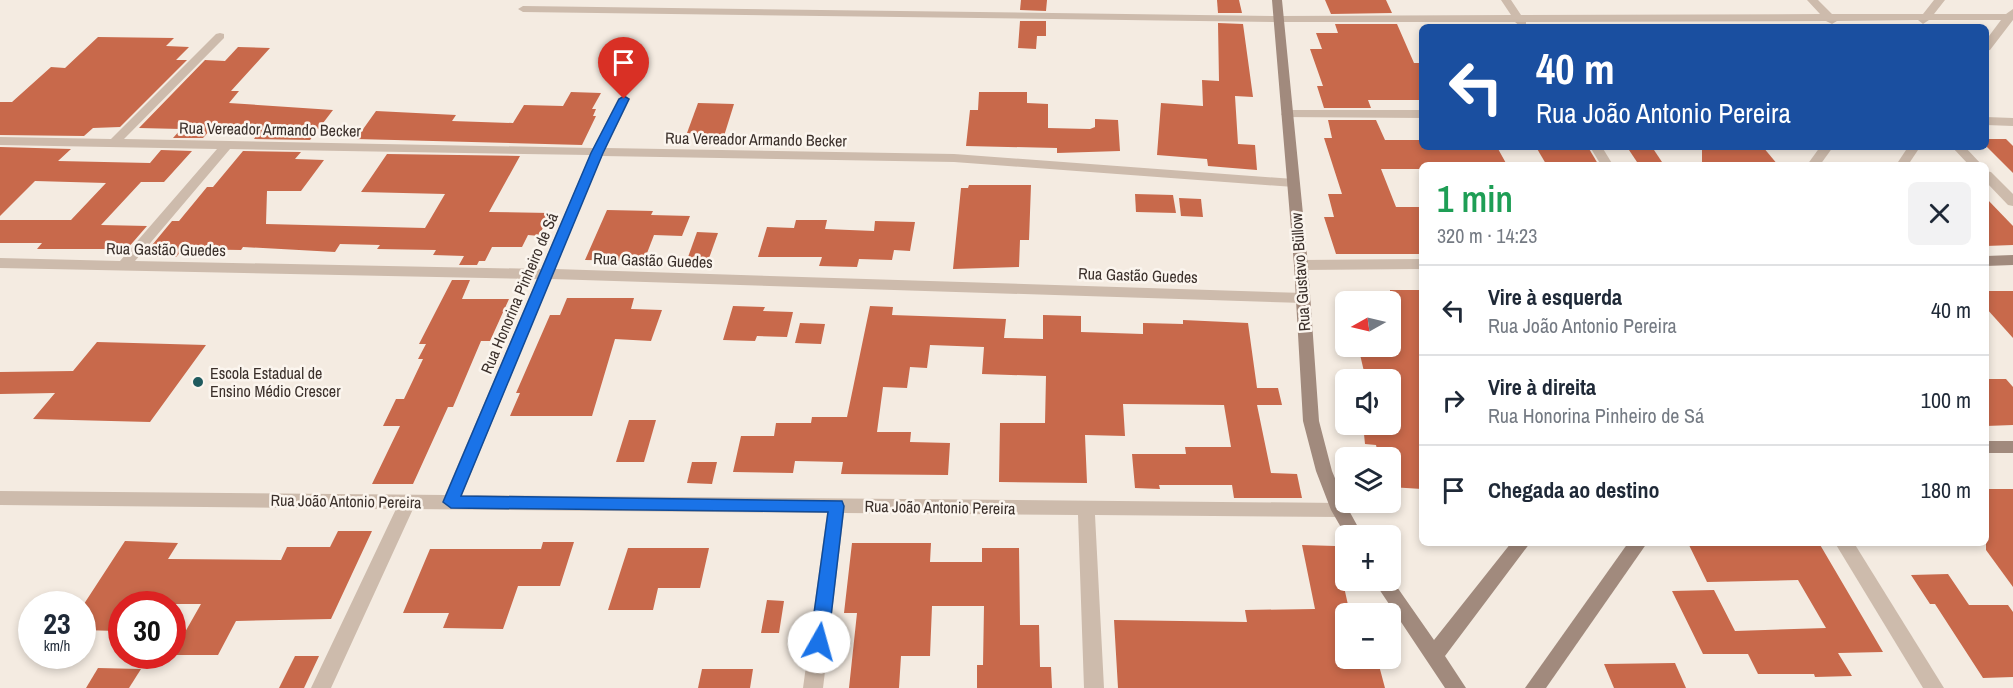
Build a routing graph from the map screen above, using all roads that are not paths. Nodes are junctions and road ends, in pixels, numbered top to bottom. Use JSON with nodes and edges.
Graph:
{"nodes":[{"id":1,"x":970,"y":0,"type":"edge"},
{"id":2,"x":1277,"y":0,"type":"edge"},
{"id":3,"x":1506,"y":0,"type":"edge"},
{"id":4,"x":1812,"y":0,"type":"edge"},
{"id":5,"x":1940,"y":0,"type":"edge"},
{"id":6,"x":523,"y":9,"type":"dead end"},
{"id":7,"x":968,"y":13,"type":"junction"},
{"id":8,"x":2012,"y":15,"type":"edge"},
{"id":9,"x":1926,"y":17,"type":"junction"},
{"id":10,"x":1830,"y":18,"type":"junction"},
{"id":11,"x":1279,"y":19,"type":"junction"},
{"id":12,"x":1521,"y":22,"type":"edge"},
{"id":13,"x":1836,"y":24,"type":"edge"},
{"id":14,"x":1920,"y":24,"type":"edge"},
{"id":15,"x":220,"y":36,"type":"dead end"},
{"id":16,"x":1989,"y":44,"type":"edge"},
{"id":17,"x":624,"y":99,"type":"dead end"},
{"id":18,"x":1287,"y":114,"type":"junction"},
{"id":19,"x":1419,"y":114,"type":"edge"},
{"id":20,"x":1989,"y":122,"type":"edge"},
{"id":21,"x":2013,"y":122,"type":"edge"},
{"id":22,"x":0,"y":141,"type":"edge"},
{"id":23,"x":114,"y":143,"type":"junction"},
{"id":24,"x":227,"y":145,"type":"junction"},
{"id":25,"x":1825,"y":150,"type":"edge"},
{"id":26,"x":1961,"y":150,"type":"edge"},
{"id":27,"x":597,"y":153,"type":"junction"},
{"id":28,"x":1815,"y":162,"type":"edge"},
{"id":29,"x":1973,"y":162,"type":"edge"},
{"id":30,"x":1989,"y":178,"type":"edge"},
{"id":31,"x":1294,"y":183,"type":"junction"},
{"id":32,"x":2013,"y":202,"type":"edge"},
{"id":33,"x":2013,"y":260,"type":"edge"},
{"id":34,"x":1989,"y":261,"type":"edge"},
{"id":35,"x":0,"y":263,"type":"edge"},
{"id":36,"x":1419,"y":264,"type":"edge"},
{"id":37,"x":1301,"y":265,"type":"junction"},
{"id":38,"x":123,"y":266,"type":"junction"},
{"id":39,"x":546,"y":274,"type":"junction"},
{"id":40,"x":1304,"y":298,"type":"junction"},
{"id":41,"x":1989,"y":447,"type":"edge"},
{"id":42,"x":2013,"y":447,"type":"edge"},
{"id":43,"x":0,"y":498,"type":"edge"},
{"id":44,"x":1335,"y":498,"type":"edge"},
{"id":45,"x":408,"y":502,"type":"junction"},
{"id":46,"x":451,"y":502,"type":"junction"},
{"id":47,"x":836,"y":506,"type":"junction"},
{"id":48,"x":1086,"y":508,"type":"junction"},
{"id":49,"x":1335,"y":510,"type":"edge"},
{"id":50,"x":1519,"y":546,"type":"edge"},
{"id":51,"x":1636,"y":546,"type":"edge"},
{"id":52,"x":1846,"y":546,"type":"edge"},
{"id":53,"x":1389,"y":591,"type":"edge"},
{"id":54,"x":1433,"y":656,"type":"junction"},
{"id":55,"x":321,"y":688,"type":"edge"},
{"id":56,"x":813,"y":688,"type":"edge"},
{"id":57,"x":1094,"y":688,"type":"edge"},
{"id":58,"x":1456,"y":688,"type":"edge"},
{"id":59,"x":1535,"y":688,"type":"edge"},
{"id":60,"x":1934,"y":688,"type":"edge"}],
"edges":[{"from":1,"to":7,"type":"street"},
{"from":2,"to":11,"type":"main road","name":"Rua Gustavo Büllow"},
{"from":3,"to":12,"type":"street"},
{"from":4,"to":10,"type":"street"},
{"from":5,"to":9,"type":"street"},
{"from":6,"to":7,"type":"street"},
{"from":7,"to":11,"type":"street"},
{"from":8,"to":9,"type":"street"},
{"from":8,"to":16,"type":"street"},
{"from":9,"to":10,"type":"street"},
{"from":9,"to":14,"type":"street"},
{"from":10,"to":12,"type":"street"},
{"from":10,"to":13,"type":"street"},
{"from":11,"to":12,"type":"street"},
{"from":11,"to":18,"type":"main road","name":"Rua Gustavo Büllow"},
{"from":15,"to":23,"type":"street"},
{"from":17,"to":27,"type":"street","name":"Rua Honorina Pinheiro de Sá"},
{"from":18,"to":19,"type":"street"},
{"from":18,"to":31,"type":"main road","name":"Rua Gustavo Büllow"},
{"from":20,"to":21,"type":"street"},
{"from":22,"to":23,"type":"street","name":"Rua Vereador Armando Becker"},
{"from":23,"to":24,"type":"street","name":"Rua Vereador Armando Becker"},
{"from":24,"to":27,"type":"street","name":"Rua Vereador Armando Becker"},
{"from":24,"to":38,"type":"street"},
{"from":25,"to":28,"type":"street"},
{"from":26,"to":29,"type":"street"},
{"from":27,"to":31,"type":"street","name":"Rua Vereador Armando Becker"},
{"from":27,"to":39,"type":"street","name":"Rua Honorina Pinheiro de Sá"},
{"from":30,"to":32,"type":"street"},
{"from":31,"to":37,"type":"main road","name":"Rua Gustavo Büllow"},
{"from":33,"to":34,"type":"main road"},
{"from":35,"to":38,"type":"street","name":"Rua Gastão Guedes"},
{"from":36,"to":37,"type":"street"},
{"from":37,"to":40,"type":"main road","name":"Rua Gustavo Büllow"},
{"from":38,"to":39,"type":"street","name":"Rua Gastão Guedes"},
{"from":39,"to":40,"type":"street","name":"Rua Gastão Guedes"},
{"from":39,"to":46,"type":"street","name":"Rua Honorina Pinheiro de Sá"},
{"from":40,"to":44,"type":"main road","name":"Rua Gustavo Büllow"},
{"from":41,"to":42,"type":"main road"},
{"from":43,"to":45,"type":"street","name":"Rua João Antonio Pereira"},
{"from":45,"to":46,"type":"street","name":"Rua João Antonio Pereira"},
{"from":45,"to":55,"type":"street"},
{"from":46,"to":47,"type":"street","name":"Rua João Antonio Pereira"},
{"from":47,"to":48,"type":"street","name":"Rua João Antonio Pereira"},
{"from":47,"to":56,"type":"street"},
{"from":48,"to":49,"type":"street","name":"Rua João Antonio Pereira"},
{"from":48,"to":57,"type":"street"},
{"from":50,"to":54,"type":"main road"},
{"from":51,"to":59,"type":"main road"},
{"from":52,"to":60,"type":"street"},
{"from":53,"to":54,"type":"main road"},
{"from":54,"to":58,"type":"main road"}]}
